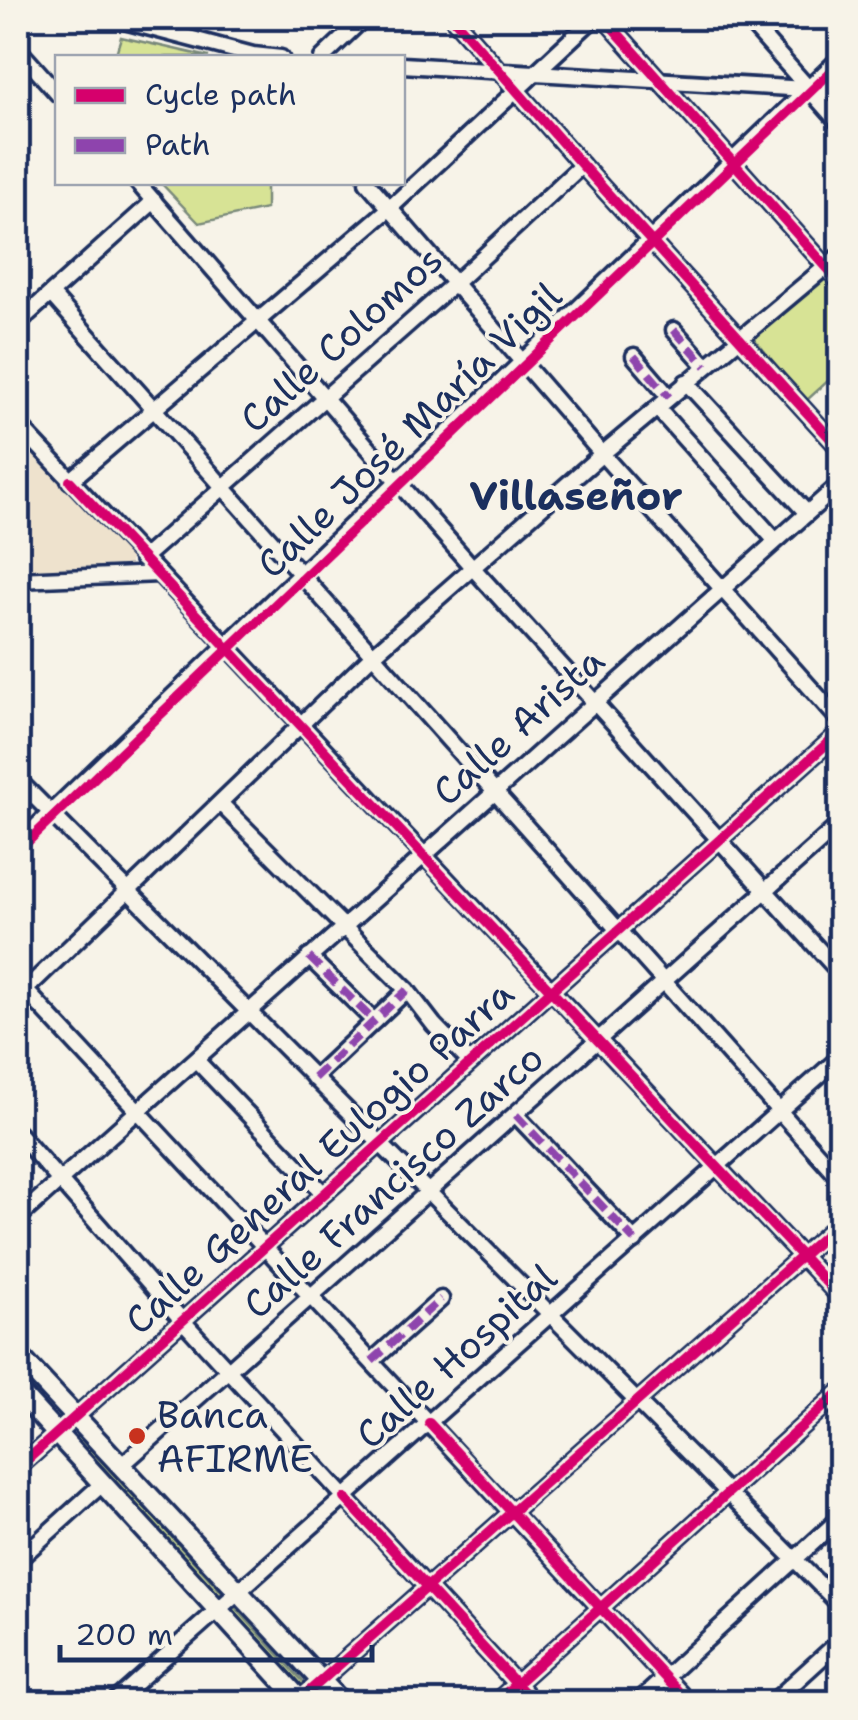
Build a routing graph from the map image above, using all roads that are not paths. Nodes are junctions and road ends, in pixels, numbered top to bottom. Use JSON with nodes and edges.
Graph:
{"nodes":[{"id":1,"x":113,"y":18,"type":"edge"},
{"id":2,"x":364,"y":18,"type":"edge"},
{"id":3,"x":453,"y":18,"type":"edge"},
{"id":4,"x":594,"y":18,"type":"edge"},
{"id":5,"x":604,"y":18,"type":"edge"},
{"id":6,"x":746,"y":18,"type":"edge"},
{"id":7,"x":155,"y":22,"type":"edge"},
{"id":8,"x":18,"y":50,"type":"edge"},
{"id":9,"x":251,"y":55,"type":"edge"},
{"id":10,"x":325,"y":55,"type":"edge"},
{"id":11,"x":840,"y":58,"type":"edge"},
{"id":12,"x":405,"y":65,"type":"edge"},
{"id":13,"x":501,"y":70,"type":"junction"},
{"id":14,"x":536,"y":74,"type":"junction"},
{"id":15,"x":662,"y":83,"type":"junction"},
{"id":16,"x":518,"y":89,"type":"junction"},
{"id":17,"x":809,"y":89,"type":"junction"},
{"id":18,"x":55,"y":91,"type":"edge"},
{"id":19,"x":840,"y":91,"type":"edge"},
{"id":20,"x":840,"y":124,"type":"edge"},
{"id":21,"x":734,"y":160,"type":"junction"},
{"id":22,"x":582,"y":166,"type":"junction"},
{"id":23,"x":140,"y":185,"type":"edge"},
{"id":24,"x":371,"y":185,"type":"edge"},
{"id":25,"x":154,"y":201,"type":"junction"},
{"id":26,"x":390,"y":208,"type":"junction"},
{"id":27,"x":650,"y":240,"type":"junction"},
{"id":28,"x":840,"y":255,"type":"edge"},
{"id":29,"x":827,"y":266,"type":"junction"},
{"id":30,"x":456,"y":282,"type":"junction"},
{"id":31,"x":840,"y":282,"type":"edge"},
{"id":32,"x":51,"y":294,"type":"junction"},
{"id":33,"x":259,"y":321,"type":"junction"},
{"id":34,"x":18,"y":323,"type":"edge"},
{"id":35,"x":674,"y":330,"type":"dead end"},
{"id":36,"x":739,"y":338,"type":"junction"},
{"id":37,"x":634,"y":356,"type":"dead end"},
{"id":38,"x":524,"y":363,"type":"junction"},
{"id":39,"x":706,"y":366,"type":"junction"},
{"id":40,"x":686,"y":382,"type":"junction"},
{"id":41,"x":325,"y":395,"type":"junction"},
{"id":42,"x":670,"y":397,"type":"junction"},
{"id":43,"x":657,"y":408,"type":"junction"},
{"id":44,"x":154,"y":410,"type":"junction"},
{"id":45,"x":18,"y":424,"type":"edge"},
{"id":46,"x":840,"y":449,"type":"edge"},
{"id":47,"x":602,"y":454,"type":"junction"},
{"id":48,"x":70,"y":481,"type":"junction"},
{"id":49,"x":399,"y":482,"type":"junction"},
{"id":50,"x":840,"y":484,"type":"edge"},
{"id":51,"x":224,"y":488,"type":"junction"},
{"id":52,"x":806,"y":512,"type":"junction"},
{"id":53,"x":776,"y":540,"type":"junction"},
{"id":54,"x":142,"y":559,"type":"junction"},
{"id":55,"x":472,"y":567,"type":"junction"},
{"id":56,"x":159,"y":574,"type":"junction"},
{"id":57,"x":301,"y":575,"type":"junction"},
{"id":58,"x":18,"y":580,"type":"edge"},
{"id":59,"x":722,"y":588,"type":"junction"},
{"id":60,"x":226,"y":646,"type":"junction"},
{"id":61,"x":373,"y":655,"type":"junction"},
{"id":62,"x":594,"y":703,"type":"junction"},
{"id":63,"x":840,"y":721,"type":"edge"},
{"id":64,"x":300,"y":726,"type":"junction"},
{"id":65,"x":840,"y":732,"type":"edge"},
{"id":66,"x":18,"y":780,"type":"edge"},
{"id":67,"x":495,"y":792,"type":"junction"},
{"id":68,"x":220,"y":804,"type":"junction"},
{"id":69,"x":50,"y":813,"type":"junction"},
{"id":70,"x":840,"y":824,"type":"edge"},
{"id":71,"x":720,"y":841,"type":"junction"},
{"id":72,"x":18,"y":844,"type":"edge"},
{"id":73,"x":423,"y":854,"type":"junction"},
{"id":74,"x":766,"y":891,"type":"junction"},
{"id":75,"x":126,"y":892,"type":"junction"},
{"id":76,"x":343,"y":925,"type":"junction"},
{"id":77,"x":618,"y":930,"type":"junction"},
{"id":78,"x":309,"y":957,"type":"junction"},
{"id":79,"x":840,"y":973,"type":"edge"},
{"id":80,"x":664,"y":981,"type":"junction"},
{"id":81,"x":20,"y":990,"type":"edge"},
{"id":82,"x":407,"y":990,"type":"junction"},
{"id":83,"x":551,"y":990,"type":"junction"},
{"id":84,"x":248,"y":1014,"type":"junction"},
{"id":85,"x":374,"y":1021,"type":"junction"},
{"id":86,"x":599,"y":1041,"type":"junction"},
{"id":87,"x":840,"y":1057,"type":"edge"},
{"id":88,"x":196,"y":1060,"type":"junction"},
{"id":89,"x":470,"y":1062,"type":"junction"},
{"id":90,"x":314,"y":1078,"type":"junction"},
{"id":91,"x":138,"y":1111,"type":"junction"},
{"id":92,"x":780,"y":1112,"type":"junction"},
{"id":93,"x":516,"y":1115,"type":"junction"},
{"id":94,"x":18,"y":1133,"type":"edge"},
{"id":95,"x":379,"y":1143,"type":"junction"},
{"id":96,"x":716,"y":1166,"type":"junction"},
{"id":97,"x":59,"y":1180,"type":"junction"},
{"id":98,"x":840,"y":1180,"type":"edge"},
{"id":99,"x":428,"y":1192,"type":"junction"},
{"id":100,"x":324,"y":1193,"type":"junction"},
{"id":101,"x":18,"y":1218,"type":"edge"},
{"id":102,"x":840,"y":1222,"type":"edge"},
{"id":103,"x":635,"y":1241,"type":"junction"},
{"id":104,"x":264,"y":1246,"type":"junction"},
{"id":105,"x":802,"y":1255,"type":"junction"},
{"id":106,"x":311,"y":1297,"type":"junction"},
{"id":107,"x":840,"y":1297,"type":"edge"},
{"id":108,"x":441,"y":1299,"type":"dead end"},
{"id":109,"x":551,"y":1315,"type":"junction"},
{"id":110,"x":181,"y":1320,"type":"junction"},
{"id":111,"x":18,"y":1355,"type":"edge"},
{"id":112,"x":372,"y":1362,"type":"junction"},
{"id":113,"x":228,"y":1371,"type":"junction"},
{"id":114,"x":18,"y":1391,"type":"edge"},
{"id":115,"x":840,"y":1392,"type":"edge"},
{"id":116,"x":637,"y":1401,"type":"junction"},
{"id":117,"x":74,"y":1415,"type":"junction"},
{"id":118,"x":429,"y":1423,"type":"junction"},
{"id":119,"x":56,"y":1432,"type":"junction"},
{"id":120,"x":122,"y":1466,"type":"junction"},
{"id":121,"x":18,"y":1468,"type":"edge"},
{"id":122,"x":102,"y":1484,"type":"junction"},
{"id":123,"x":729,"y":1494,"type":"junction"},
{"id":124,"x":345,"y":1498,"type":"junction"},
{"id":125,"x":511,"y":1512,"type":"junction"},
{"id":126,"x":840,"y":1518,"type":"edge"},
{"id":127,"x":795,"y":1559,"type":"junction"},
{"id":128,"x":18,"y":1560,"type":"edge"},
{"id":129,"x":424,"y":1588,"type":"junction"},
{"id":130,"x":238,"y":1592,"type":"junction"},
{"id":131,"x":840,"y":1605,"type":"edge"},
{"id":132,"x":602,"y":1609,"type":"junction"},
{"id":133,"x":218,"y":1610,"type":"junction"},
{"id":134,"x":840,"y":1641,"type":"edge"},
{"id":135,"x":665,"y":1678,"type":"junction"},
{"id":136,"x":321,"y":1680,"type":"junction"},
{"id":137,"x":517,"y":1684,"type":"junction"},
{"id":138,"x":18,"y":1692,"type":"edge"},
{"id":139,"x":27,"y":1702,"type":"edge"},
{"id":140,"x":114,"y":1702,"type":"edge"},
{"id":141,"x":300,"y":1702,"type":"edge"},
{"id":142,"x":341,"y":1702,"type":"edge"},
{"id":143,"x":496,"y":1702,"type":"edge"},
{"id":144,"x":533,"y":1702,"type":"edge"},
{"id":145,"x":638,"y":1702,"type":"edge"},
{"id":146,"x":688,"y":1702,"type":"edge"},
{"id":147,"x":773,"y":1702,"type":"edge"}],
"edges":[{"from":1,"to":7,"type":"street"},
{"from":2,"to":10,"type":"street"},
{"from":3,"to":13,"type":"street"},
{"from":4,"to":14,"type":"street"},
{"from":5,"to":15,"type":"street"},
{"from":6,"to":17,"type":"street"},
{"from":7,"to":9,"type":"street"},
{"from":8,"to":18,"type":"street"},
{"from":11,"to":17,"type":"street","name":"Calle José María Vigil"},
{"from":12,"to":13,"type":"street"},
{"from":13,"to":14,"type":"street"},
{"from":13,"to":16,"type":"street"},
{"from":14,"to":15,"type":"street"},
{"from":14,"to":16,"type":"street"},
{"from":15,"to":17,"type":"street"},
{"from":15,"to":21,"type":"street"},
{"from":16,"to":22,"type":"street"},
{"from":16,"to":26,"type":"street"},
{"from":17,"to":19,"type":"street"},
{"from":17,"to":20,"type":"street"},
{"from":17,"to":21,"type":"street","name":"Calle José María Vigil"},
{"from":21,"to":27,"type":"street","name":"Calle José María Vigil"},
{"from":21,"to":29,"type":"street"},
{"from":22,"to":27,"type":"street"},
{"from":22,"to":30,"type":"street","name":"Calle Colomos"},
{"from":23,"to":25,"type":"street"},
{"from":24,"to":26,"type":"street"},
{"from":25,"to":32,"type":"street"},
{"from":25,"to":33,"type":"street"},
{"from":26,"to":30,"type":"street"},
{"from":26,"to":33,"type":"street"},
{"from":27,"to":36,"type":"street"},
{"from":27,"to":38,"type":"street","name":"Calle José María Vigil"},
{"from":28,"to":29,"type":"street"},
{"from":29,"to":31,"type":"street"},
{"from":29,"to":36,"type":"street"},
{"from":30,"to":38,"type":"street"},
{"from":30,"to":41,"type":"street","name":"Calle Colomos"},
{"from":32,"to":34,"type":"street"},
{"from":32,"to":44,"type":"street"},
{"from":33,"to":41,"type":"street"},
{"from":33,"to":44,"type":"street"},
{"from":35,"to":39,"type":"street"},
{"from":36,"to":39,"type":"street"},
{"from":36,"to":46,"type":"street"},
{"from":37,"to":42,"type":"street"},
{"from":38,"to":47,"type":"street"},
{"from":38,"to":49,"type":"street","name":"Calle José María Vigil"},
{"from":39,"to":40,"type":"street"},
{"from":40,"to":42,"type":"street"},
{"from":40,"to":52,"type":"street"},
{"from":41,"to":49,"type":"street"},
{"from":41,"to":51,"type":"street","name":"Calle Colomos"},
{"from":42,"to":43,"type":"street"},
{"from":43,"to":47,"type":"street"},
{"from":43,"to":53,"type":"street"},
{"from":44,"to":48,"type":"street"},
{"from":44,"to":51,"type":"street"},
{"from":45,"to":48,"type":"street"},
{"from":47,"to":55,"type":"street"},
{"from":47,"to":59,"type":"street"},
{"from":48,"to":54,"type":"street"},
{"from":49,"to":55,"type":"street"},
{"from":49,"to":57,"type":"street","name":"Calle José María Vigil"},
{"from":50,"to":52,"type":"street","name":"Calle Arista"},
{"from":51,"to":54,"type":"street","name":"Calle Colomos"},
{"from":51,"to":57,"type":"street"},
{"from":52,"to":53,"type":"street","name":"Calle Arista"},
{"from":53,"to":59,"type":"street","name":"Calle Arista"},
{"from":54,"to":56,"type":"street"},
{"from":55,"to":61,"type":"street"},
{"from":55,"to":62,"type":"street"},
{"from":56,"to":58,"type":"street"},
{"from":56,"to":60,"type":"street"},
{"from":57,"to":60,"type":"street","name":"Calle José María Vigil"},
{"from":57,"to":61,"type":"street"},
{"from":59,"to":62,"type":"street","name":"Calle Arista"},
{"from":59,"to":63,"type":"street"},
{"from":60,"to":64,"type":"street"},
{"from":60,"to":69,"type":"street","name":"Calle José María Vigil"},
{"from":61,"to":64,"type":"street"},
{"from":61,"to":67,"type":"street"},
{"from":62,"to":67,"type":"street","name":"Calle Arista"},
{"from":62,"to":71,"type":"street"},
{"from":64,"to":68,"type":"street"},
{"from":64,"to":73,"type":"street"},
{"from":65,"to":71,"type":"street","name":"Calle General Eulogio Parra"},
{"from":66,"to":69,"type":"street"},
{"from":67,"to":73,"type":"street","name":"Calle Arista"},
{"from":67,"to":77,"type":"street"},
{"from":68,"to":75,"type":"street"},
{"from":68,"to":76,"type":"street"},
{"from":69,"to":72,"type":"street","name":"Calle José María Vigil"},
{"from":69,"to":75,"type":"street"},
{"from":70,"to":74,"type":"street","name":"Calle Francisco Zarco"},
{"from":71,"to":74,"type":"street"},
{"from":71,"to":77,"type":"street","name":"Calle General Eulogio Parra"},
{"from":73,"to":76,"type":"street","name":"Calle Arista"},
{"from":73,"to":83,"type":"street"},
{"from":74,"to":79,"type":"street"},
{"from":74,"to":80,"type":"street","name":"Calle Francisco Zarco"},
{"from":75,"to":81,"type":"street"},
{"from":75,"to":84,"type":"street"},
{"from":76,"to":78,"type":"street","name":"Calle Arista"},
{"from":76,"to":82,"type":"street"},
{"from":77,"to":80,"type":"street"},
{"from":77,"to":83,"type":"street","name":"Calle General Eulogio Parra"},
{"from":78,"to":84,"type":"street","name":"Calle Arista"},
{"from":78,"to":85,"type":"street"},
{"from":80,"to":86,"type":"street","name":"Calle Francisco Zarco"},
{"from":80,"to":92,"type":"street"},
{"from":81,"to":91,"type":"street"},
{"from":82,"to":85,"type":"street"},
{"from":82,"to":89,"type":"street"},
{"from":83,"to":86,"type":"street"},
{"from":83,"to":89,"type":"street","name":"Calle General Eulogio Parra"},
{"from":84,"to":88,"type":"street","name":"Calle Arista"},
{"from":84,"to":90,"type":"street"},
{"from":85,"to":90,"type":"street"},
{"from":86,"to":93,"type":"street","name":"Calle Francisco Zarco"},
{"from":86,"to":96,"type":"street"},
{"from":87,"to":92,"type":"street","name":"Calle Hospital"},
{"from":88,"to":91,"type":"street","name":"Calle Arista"},
{"from":88,"to":100,"type":"street"},
{"from":89,"to":95,"type":"street","name":"Calle General Eulogio Parra"},
{"from":90,"to":95,"type":"street"},
{"from":91,"to":97,"type":"street","name":"Calle Arista"},
{"from":91,"to":104,"type":"street"},
{"from":92,"to":96,"type":"street","name":"Calle Hospital"},
{"from":92,"to":98,"type":"street"},
{"from":93,"to":99,"type":"street","name":"Calle Francisco Zarco"},
{"from":93,"to":103,"type":"street"},
{"from":94,"to":97,"type":"street"},
{"from":95,"to":99,"type":"street"},
{"from":95,"to":100,"type":"street","name":"Calle General Eulogio Parra"},
{"from":96,"to":103,"type":"street","name":"Calle Hospital"},
{"from":96,"to":105,"type":"street"},
{"from":97,"to":101,"type":"street","name":"Calle Arista"},
{"from":97,"to":110,"type":"street"},
{"from":99,"to":106,"type":"street","name":"Calle Francisco Zarco"},
{"from":99,"to":109,"type":"street"},
{"from":100,"to":104,"type":"street","name":"Calle General Eulogio Parra"},
{"from":102,"to":105,"type":"street"},
{"from":103,"to":109,"type":"street","name":"Calle Hospital"},
{"from":104,"to":106,"type":"street"},
{"from":104,"to":110,"type":"street","name":"Calle General Eulogio Parra"},
{"from":105,"to":107,"type":"street"},
{"from":105,"to":116,"type":"street"},
{"from":106,"to":112,"type":"street"},
{"from":106,"to":113,"type":"street","name":"Calle Francisco Zarco"},
{"from":108,"to":112,"type":"street"},
{"from":109,"to":116,"type":"street"},
{"from":109,"to":118,"type":"street","name":"Calle Hospital"},
{"from":110,"to":113,"type":"street"},
{"from":110,"to":117,"type":"street","name":"Calle General Eulogio Parra"},
{"from":111,"to":117,"type":"main road"},
{"from":112,"to":118,"type":"street"},
{"from":113,"to":120,"type":"street","name":"Calle Francisco Zarco"},
{"from":113,"to":124,"type":"street"},
{"from":114,"to":119,"type":"main road"},
{"from":115,"to":123,"type":"street"},
{"from":116,"to":123,"type":"street"},
{"from":116,"to":125,"type":"street"},
{"from":117,"to":119,"type":"street","name":"Calle General Eulogio Parra"},
{"from":117,"to":120,"type":"main road"},
{"from":118,"to":124,"type":"street","name":"Calle Hospital"},
{"from":118,"to":125,"type":"street"},
{"from":119,"to":121,"type":"street","name":"Calle General Eulogio Parra"},
{"from":119,"to":122,"type":"main road"},
{"from":120,"to":130,"type":"main road"},
{"from":122,"to":128,"type":"street"},
{"from":122,"to":133,"type":"main road"},
{"from":123,"to":127,"type":"street"},
{"from":123,"to":132,"type":"street"},
{"from":124,"to":129,"type":"street"},
{"from":124,"to":130,"type":"street","name":"Calle Hospital"},
{"from":125,"to":129,"type":"street"},
{"from":125,"to":132,"type":"street"},
{"from":126,"to":127,"type":"street"},
{"from":127,"to":131,"type":"street"},
{"from":127,"to":135,"type":"street"},
{"from":129,"to":136,"type":"street"},
{"from":129,"to":137,"type":"street"},
{"from":130,"to":133,"type":"street","name":"Calle Hospital"},
{"from":130,"to":136,"type":"main road"},
{"from":132,"to":135,"type":"street"},
{"from":132,"to":137,"type":"street"},
{"from":133,"to":140,"type":"street","name":"Calle Hospital"},
{"from":133,"to":141,"type":"main road"},
{"from":134,"to":147,"type":"street"},
{"from":135,"to":145,"type":"street"},
{"from":135,"to":146,"type":"street"},
{"from":136,"to":141,"type":"street"},
{"from":136,"to":142,"type":"main road"},
{"from":137,"to":143,"type":"street"},
{"from":137,"to":144,"type":"street"},
{"from":138,"to":139,"type":"street"}]}
